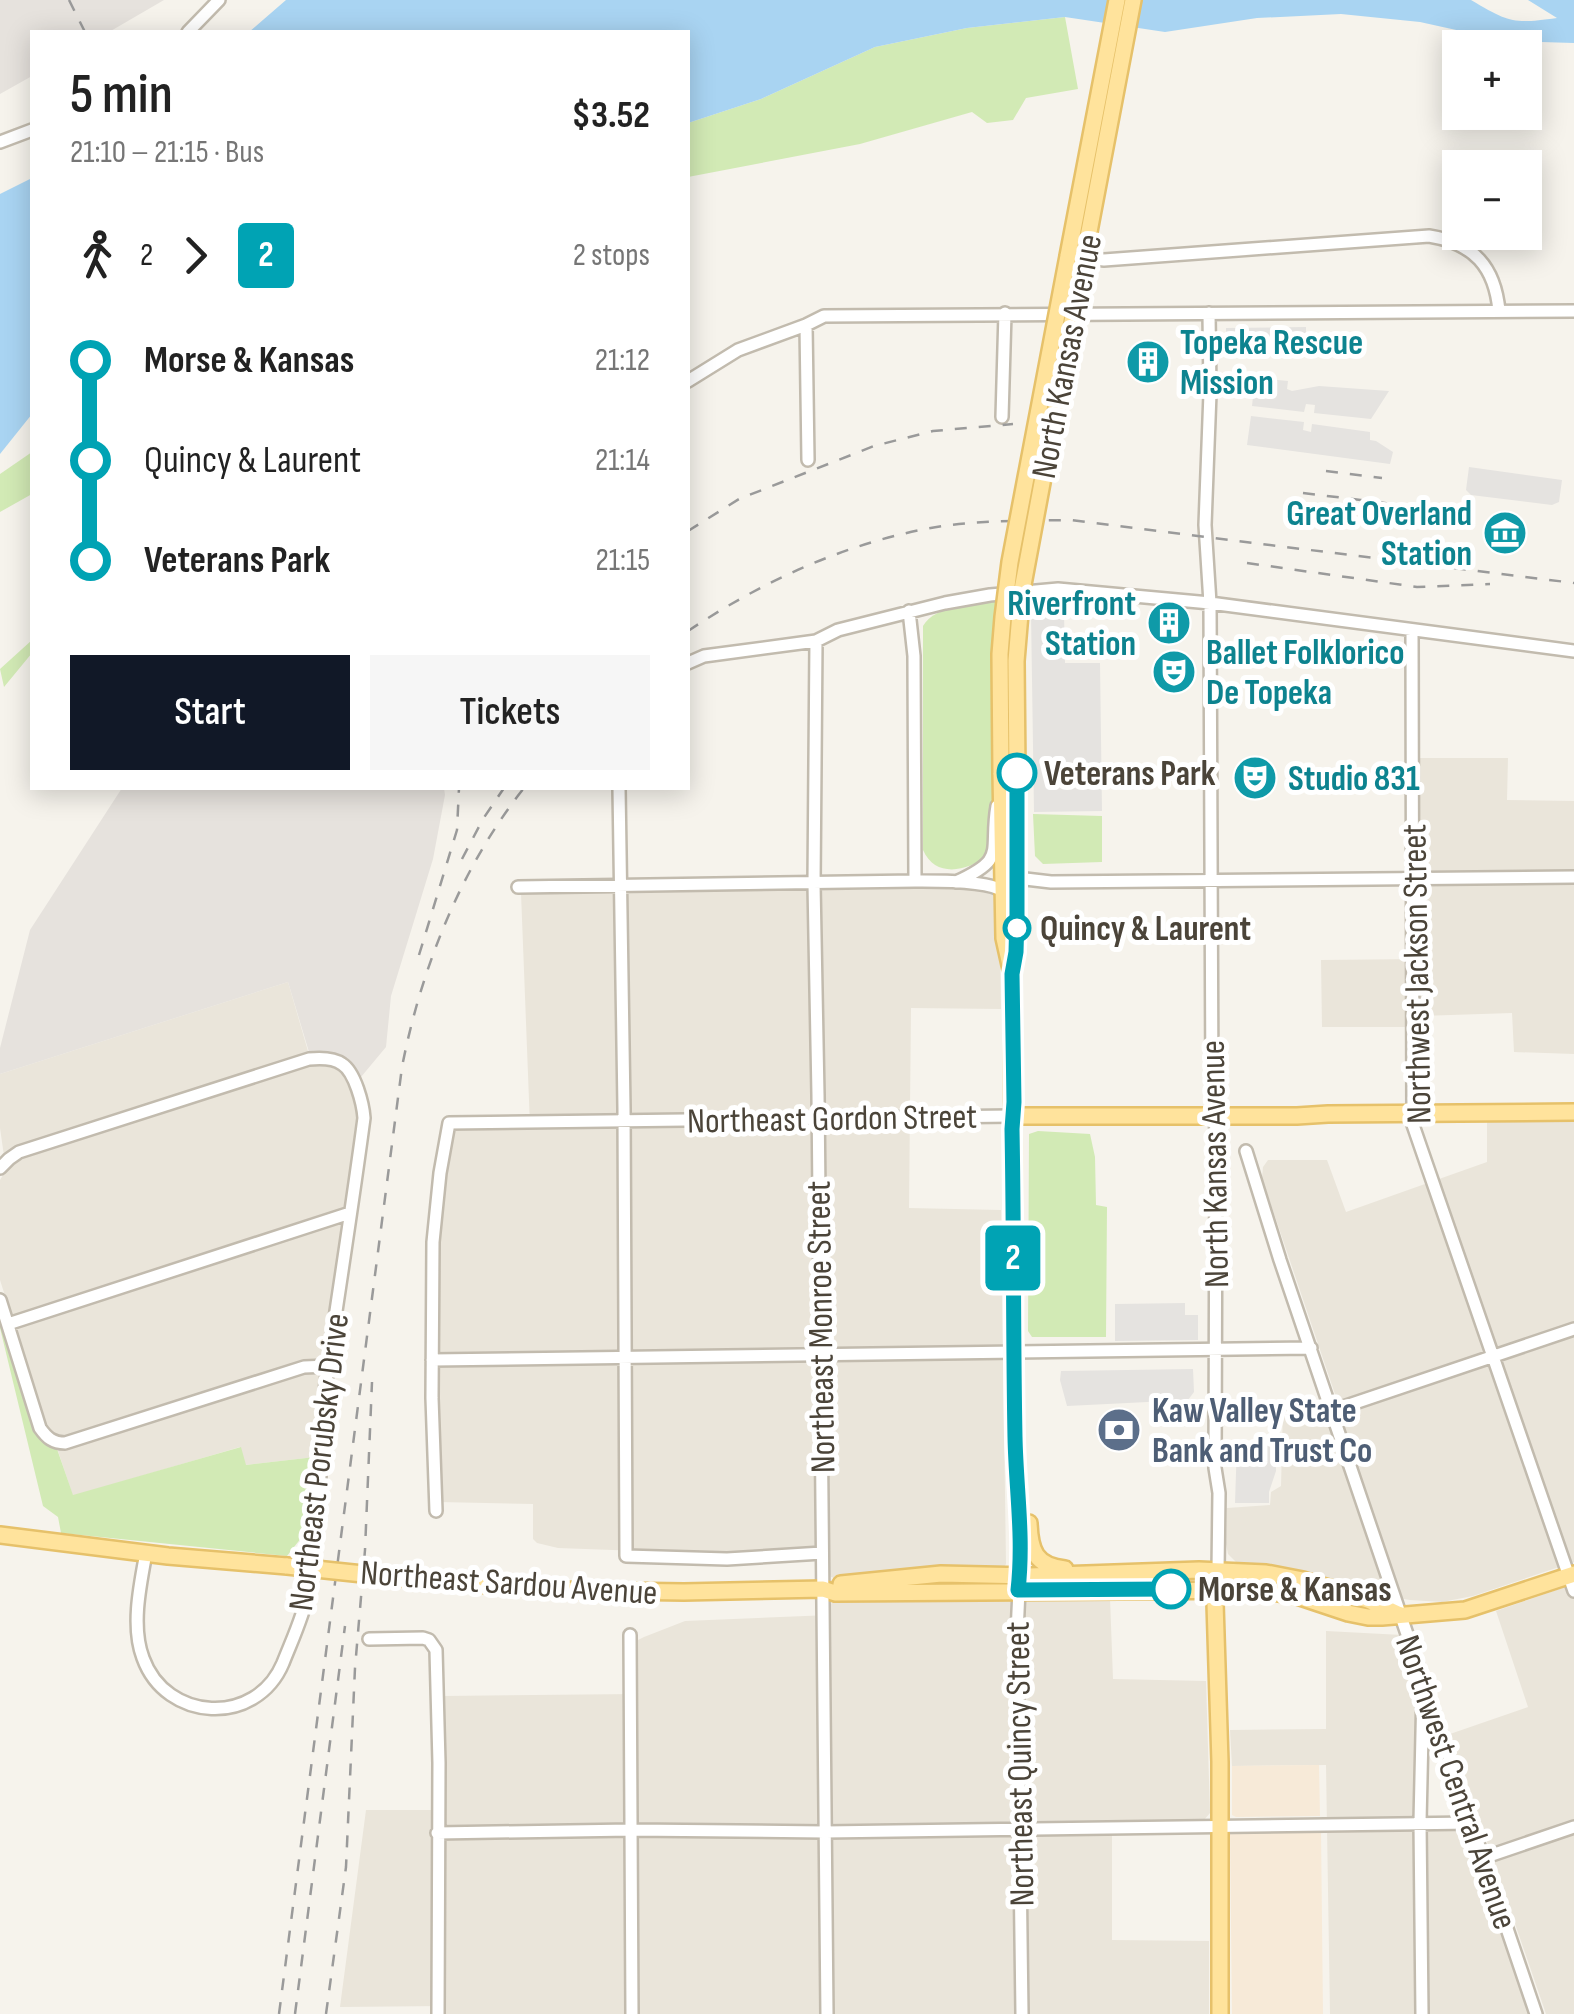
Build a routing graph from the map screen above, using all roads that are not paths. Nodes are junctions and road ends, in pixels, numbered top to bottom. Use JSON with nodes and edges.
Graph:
{"nodes":[{"id":1,"x":219,"y":0,"type":"edge"},
{"id":2,"x":1117,"y":0,"type":"edge"},
{"id":3,"x":1134,"y":0,"type":"edge"},
{"id":4,"x":190,"y":30,"type":"edge"},
{"id":5,"x":30,"y":131,"type":"edge"},
{"id":6,"x":0,"y":142,"type":"edge"},
{"id":7,"x":1076,"y":257,"type":"junction"},
{"id":8,"x":1499,"y":311,"type":"junction"},
{"id":9,"x":1574,"y":311,"type":"edge"},
{"id":10,"x":1004,"y":313,"type":"junction"},
{"id":11,"x":1210,"y":313,"type":"junction"},
{"id":12,"x":806,"y":325,"type":"junction"},
{"id":13,"x":690,"y":380,"type":"edge"},
{"id":14,"x":1002,"y":417,"type":"dead end"},
{"id":15,"x":808,"y":460,"type":"dead end"},
{"id":16,"x":1210,"y":603,"type":"junction"},
{"id":17,"x":909,"y":611,"type":"junction"},
{"id":18,"x":1412,"y":630,"type":"junction"},
{"id":19,"x":816,"y":641,"type":"junction"},
{"id":20,"x":1574,"y":651,"type":"edge"},
{"id":21,"x":690,"y":663,"type":"edge"},
{"id":22,"x":1006,"y":776,"type":"junction"},
{"id":23,"x":619,"y":790,"type":"edge"},
{"id":24,"x":1574,"y":876,"type":"edge"},
{"id":25,"x":1017,"y":878,"type":"junction"},
{"id":26,"x":1411,"y":878,"type":"junction"},
{"id":27,"x":1210,"y":880,"type":"junction"},
{"id":28,"x":916,"y":881,"type":"junction"},
{"id":29,"x":956,"y":882,"type":"junction"},
{"id":30,"x":814,"y":884,"type":"junction"},
{"id":31,"x":620,"y":886,"type":"junction"},
{"id":32,"x":518,"y":887,"type":"dead end"},
{"id":33,"x":1004,"y":892,"type":"junction"},
{"id":34,"x":1012,"y":974,"type":"junction"},
{"id":35,"x":1574,"y":1112,"type":"edge"},
{"id":36,"x":1413,"y":1113,"type":"junction"},
{"id":37,"x":1012,"y":1116,"type":"junction"},
{"id":38,"x":1214,"y":1117,"type":"junction"},
{"id":39,"x":623,"y":1120,"type":"junction"},
{"id":40,"x":818,"y":1120,"type":"junction"},
{"id":41,"x":1246,"y":1152,"type":"dead end"},
{"id":42,"x":0,"y":1167,"type":"edge"},
{"id":43,"x":350,"y":1213,"type":"junction"},
{"id":44,"x":0,"y":1300,"type":"edge"},
{"id":45,"x":8,"y":1324,"type":"junction"},
{"id":46,"x":1574,"y":1328,"type":"edge"},
{"id":47,"x":1311,"y":1348,"type":"junction"},
{"id":48,"x":1216,"y":1350,"type":"junction"},
{"id":49,"x":1014,"y":1352,"type":"junction"},
{"id":50,"x":821,"y":1355,"type":"junction"},
{"id":51,"x":1492,"y":1356,"type":"junction"},
{"id":52,"x":626,"y":1357,"type":"junction"},
{"id":53,"x":432,"y":1360,"type":"junction"},
{"id":54,"x":328,"y":1366,"type":"junction"},
{"id":55,"x":1331,"y":1411,"type":"junction"},
{"id":56,"x":1016,"y":1466,"type":"junction"},
{"id":57,"x":436,"y":1511,"type":"dead end"},
{"id":58,"x":0,"y":1535,"type":"edge"},
{"id":59,"x":146,"y":1553,"type":"junction"},
{"id":60,"x":822,"y":1553,"type":"junction"},
{"id":61,"x":1115,"y":1572,"type":"junction"},
{"id":62,"x":1218,"y":1572,"type":"junction"},
{"id":63,"x":1572,"y":1580,"type":"edge"},
{"id":64,"x":1019,"y":1583,"type":"junction"},
{"id":65,"x":823,"y":1589,"type":"junction"},
{"id":66,"x":1216,"y":1589,"type":"junction"},
{"id":67,"x":1400,"y":1615,"type":"junction"},
{"id":68,"x":630,"y":1635,"type":"dead end"},
{"id":69,"x":369,"y":1640,"type":"dead end"},
{"id":70,"x":1424,"y":1680,"type":"junction"},
{"id":71,"x":1420,"y":1822,"type":"junction"},
{"id":72,"x":1472,"y":1823,"type":"junction"},
{"id":73,"x":1218,"y":1825,"type":"junction"},
{"id":74,"x":1574,"y":1827,"type":"edge"},
{"id":75,"x":1019,"y":1829,"type":"junction"},
{"id":76,"x":632,"y":1830,"type":"junction"},
{"id":77,"x":437,"y":1832,"type":"junction"},
{"id":78,"x":826,"y":1832,"type":"junction"},
{"id":79,"x":1483,"y":1858,"type":"junction"},
{"id":80,"x":438,"y":2014,"type":"edge"},
{"id":81,"x":632,"y":2014,"type":"edge"},
{"id":82,"x":828,"y":2014,"type":"edge"},
{"id":83,"x":1022,"y":2014,"type":"edge"},
{"id":84,"x":1220,"y":2014,"type":"edge"},
{"id":85,"x":1422,"y":2014,"type":"edge"},
{"id":86,"x":1536,"y":2014,"type":"edge"}],
"edges":[{"from":1,"to":4,"type":"street"},
{"from":2,"to":7,"type":"main road","name":"North Kansas Avenue"},
{"from":3,"to":7,"type":"main road","name":"North Kansas Avenue"},
{"from":5,"to":6,"type":"street"},
{"from":7,"to":8,"type":"street"},
{"from":7,"to":22,"type":"main road","name":"North Kansas Avenue","bridge":true},
{"from":8,"to":9,"type":"street"},
{"from":8,"to":11,"type":"street"},
{"from":10,"to":11,"type":"street"},
{"from":10,"to":12,"type":"street"},
{"from":10,"to":14,"type":"street"},
{"from":11,"to":16,"type":"street","name":"North Kansas Avenue"},
{"from":12,"to":13,"type":"street"},
{"from":12,"to":15,"type":"street"},
{"from":16,"to":17,"type":"street"},
{"from":16,"to":18,"type":"street"},
{"from":16,"to":27,"type":"street","name":"North Kansas Avenue"},
{"from":17,"to":19,"type":"street"},
{"from":17,"to":28,"type":"street"},
{"from":18,"to":20,"type":"street"},
{"from":18,"to":26,"type":"street","name":"Northwest Jackson Street"},
{"from":19,"to":21,"type":"street"},
{"from":19,"to":30,"type":"street","name":"Northeast Monroe Street"},
{"from":22,"to":25,"type":"main road","name":"Northeast Quincy Street"},
{"from":22,"to":29,"type":"street"},
{"from":22,"to":33,"type":"main road","name":"Northeast Quincy Street"},
{"from":23,"to":31,"type":"street"},
{"from":24,"to":26,"type":"street"},
{"from":25,"to":27,"type":"street"},
{"from":25,"to":34,"type":"main road","name":"Northeast Quincy Street"},
{"from":26,"to":27,"type":"street"},
{"from":26,"to":36,"type":"street","name":"Northwest Jackson Street"},
{"from":27,"to":38,"type":"street","name":"North Kansas Avenue"},
{"from":28,"to":29,"type":"street"},
{"from":28,"to":30,"type":"street"},
{"from":29,"to":33,"type":"street"},
{"from":30,"to":31,"type":"street"},
{"from":30,"to":40,"type":"street","name":"Northeast Monroe Street"},
{"from":31,"to":32,"type":"street"},
{"from":31,"to":39,"type":"street"},
{"from":33,"to":34,"type":"main road","name":"Northeast Quincy Street"},
{"from":34,"to":37,"type":"main road","name":"Northeast Quincy Street"},
{"from":35,"to":36,"type":"main road","name":"Northeast Gordon Street"},
{"from":36,"to":38,"type":"main road","name":"Northeast Gordon Street"},
{"from":36,"to":51,"type":"street","name":"Northwest Jackson Street"},
{"from":37,"to":38,"type":"main road","name":"Northeast Gordon Street"},
{"from":37,"to":40,"type":"street","name":"Northeast Gordon Street"},
{"from":37,"to":49,"type":"main road","name":"Northeast Quincy Street"},
{"from":38,"to":48,"type":"street","name":"North Kansas Avenue"},
{"from":39,"to":40,"type":"street","name":"Northeast Gordon Street"},
{"from":39,"to":52,"type":"street"},
{"from":39,"to":53,"type":"street","name":"Northeast Gordon Street"},
{"from":40,"to":50,"type":"street","name":"Northeast Monroe Street"},
{"from":41,"to":47,"type":"street","name":"Northwest Central Avenue"},
{"from":42,"to":43,"type":"street","name":"Northeast Porubsky Drive"},
{"from":43,"to":45,"type":"street"},
{"from":43,"to":54,"type":"street","name":"Northeast Porubsky Drive"},
{"from":44,"to":45,"type":"street"},
{"from":45,"to":54,"type":"street"},
{"from":46,"to":51,"type":"street"},
{"from":47,"to":48,"type":"street"},
{"from":47,"to":55,"type":"street","name":"Northwest Central Avenue"},
{"from":48,"to":49,"type":"street"},
{"from":48,"to":62,"type":"street","name":"North Kansas Avenue"},
{"from":49,"to":50,"type":"street"},
{"from":49,"to":56,"type":"main road","name":"Northeast Quincy Street"},
{"from":50,"to":52,"type":"street"},
{"from":50,"to":60,"type":"street","name":"Northeast Monroe Street"},
{"from":51,"to":55,"type":"street"},
{"from":51,"to":63,"type":"street","name":"Northwest Jackson Street"},
{"from":52,"to":53,"type":"street"},
{"from":52,"to":60,"type":"street"},
{"from":53,"to":57,"type":"street"},
{"from":54,"to":59,"type":"street","name":"Northeast Porubsky Drive"},
{"from":55,"to":67,"type":"street","name":"Northwest Central Avenue"},
{"from":56,"to":61,"type":"main road"},
{"from":56,"to":64,"type":"main road","name":"Northeast Quincy Street"},
{"from":58,"to":59,"type":"main road","name":"Northeast Sardou Avenue"},
{"from":59,"to":65,"type":"main road","name":"Northeast Sardou Avenue","bridge":true},
{"from":60,"to":65,"type":"street","name":"Northeast Monroe Street"},
{"from":61,"to":62,"type":"main road"},
{"from":61,"to":64,"type":"main road"},
{"from":62,"to":66,"type":"main road","name":"North Kansas Avenue"},
{"from":62,"to":67,"type":"main road"},
{"from":63,"to":67,"type":"main road"},
{"from":64,"to":65,"type":"main road","name":"Northeast Sardou Avenue"},
{"from":64,"to":66,"type":"main road"},
{"from":64,"to":75,"type":"street","name":"Northeast Quincy Street"},
{"from":65,"to":78,"type":"street","name":"Northeast Monroe Street"},
{"from":66,"to":67,"type":"main road"},
{"from":66,"to":73,"type":"main road","name":"North Kansas Avenue"},
{"from":67,"to":70,"type":"street","name":"Northwest Central Avenue"},
{"from":68,"to":76,"type":"street"},
{"from":69,"to":77,"type":"street"},
{"from":70,"to":71,"type":"street"},
{"from":70,"to":72,"type":"street","name":"Northwest Central Avenue"},
{"from":71,"to":72,"type":"street"},
{"from":71,"to":73,"type":"street"},
{"from":71,"to":85,"type":"street"},
{"from":72,"to":79,"type":"street","name":"Northwest Central Avenue"},
{"from":73,"to":75,"type":"street"},
{"from":73,"to":84,"type":"main road","name":"North Kansas Avenue"},
{"from":74,"to":79,"type":"street"},
{"from":75,"to":78,"type":"street"},
{"from":75,"to":83,"type":"street","name":"Northeast Quincy Street"},
{"from":76,"to":77,"type":"street"},
{"from":76,"to":78,"type":"street"},
{"from":76,"to":81,"type":"street"},
{"from":77,"to":80,"type":"street"},
{"from":78,"to":82,"type":"street","name":"Northeast Monroe Street"},
{"from":79,"to":86,"type":"street","name":"Northwest Central Avenue"}]}
